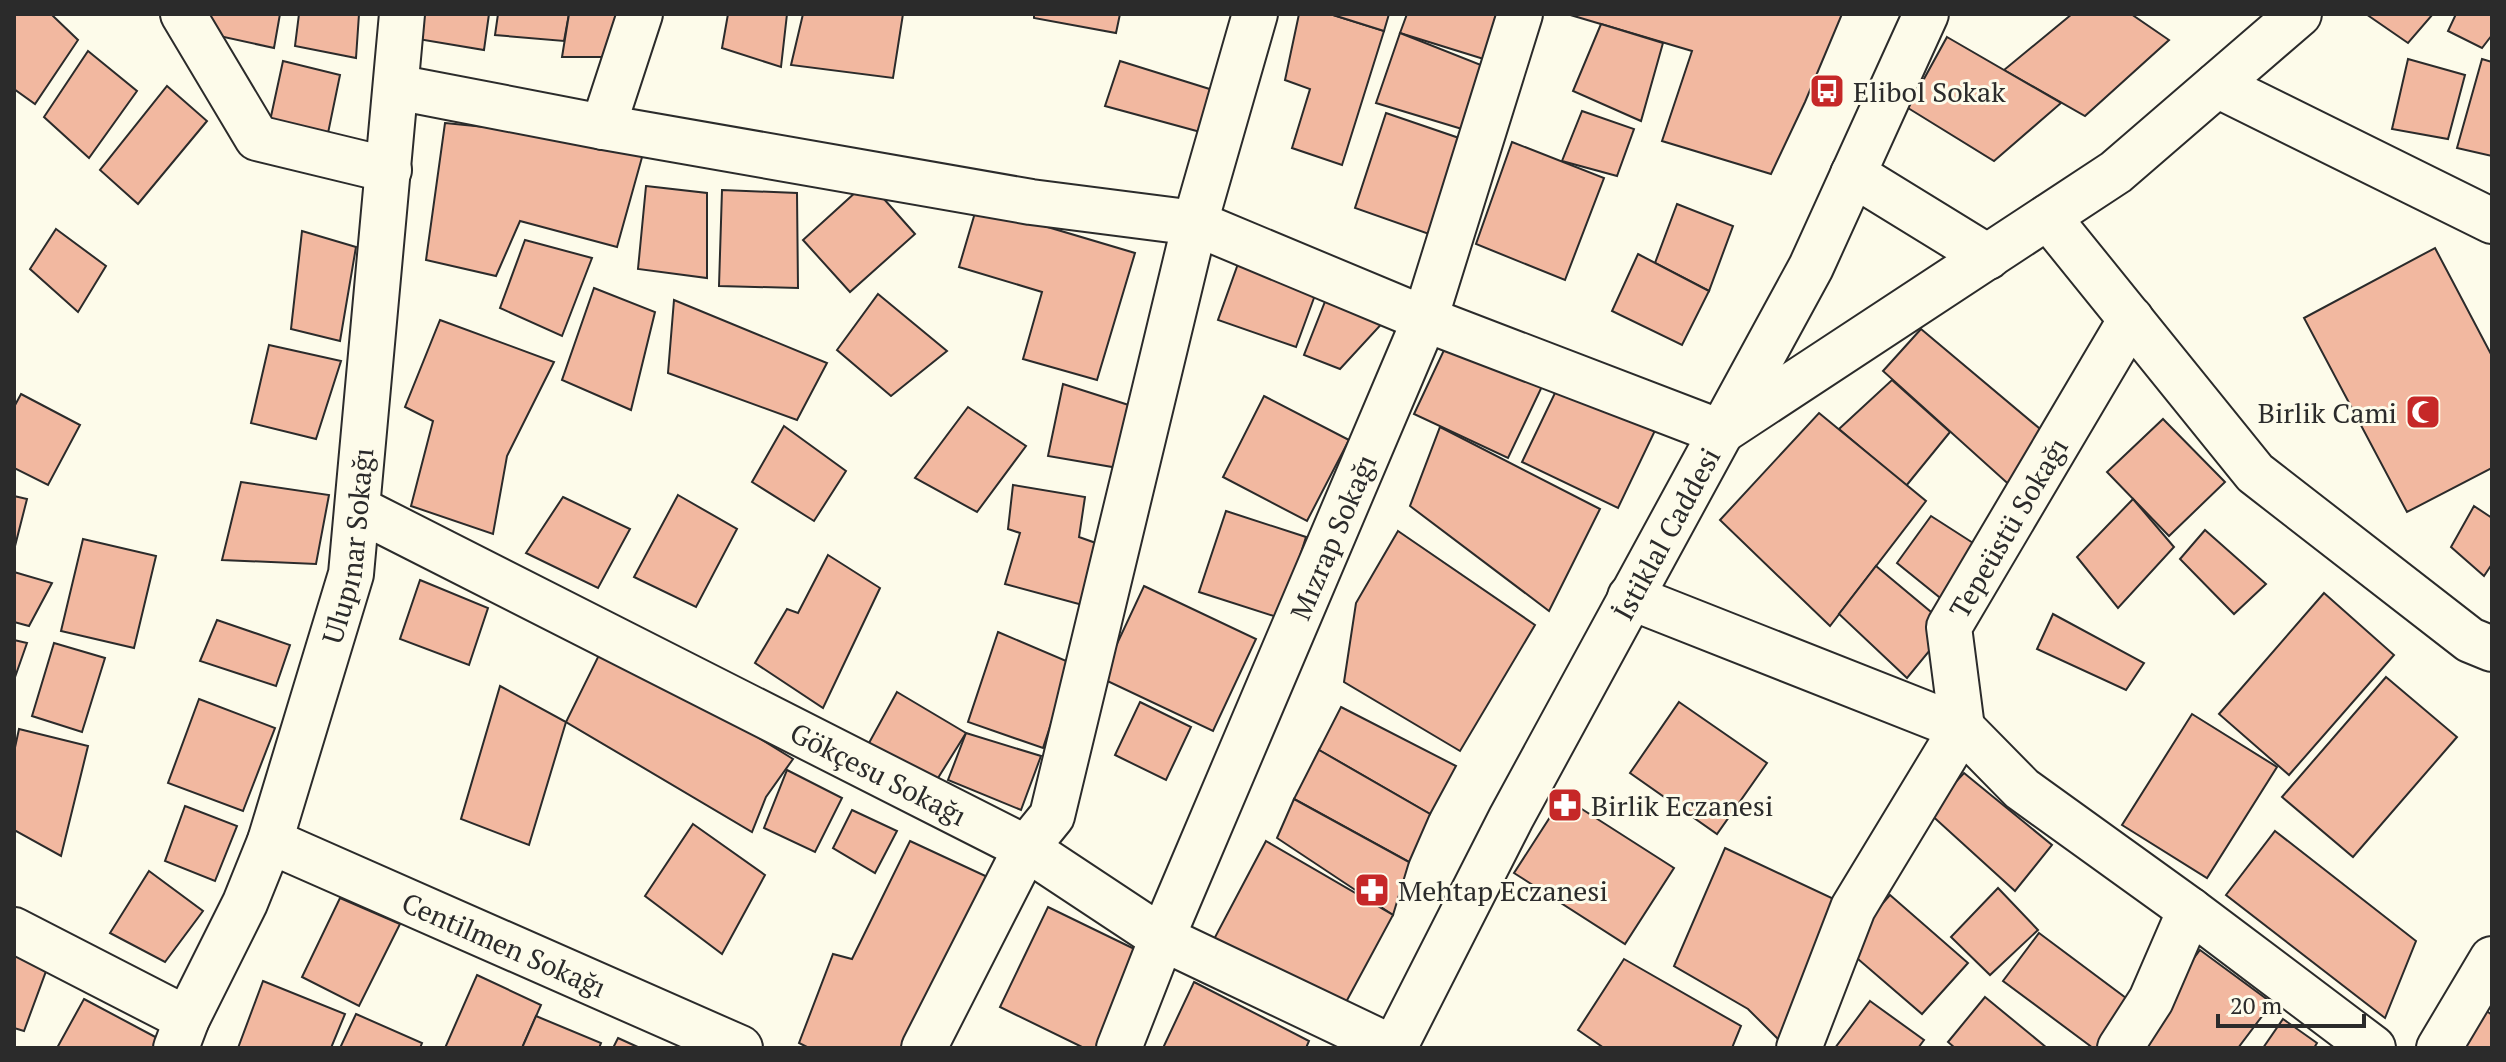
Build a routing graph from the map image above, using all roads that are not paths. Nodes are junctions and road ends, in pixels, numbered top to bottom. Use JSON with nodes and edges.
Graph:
{"nodes":[{"id":1,"x":183,"y":14,"type":"edge"},
{"id":2,"x":402,"y":14,"type":"edge"},
{"id":3,"x":640,"y":14,"type":"edge"},
{"id":4,"x":1255,"y":14,"type":"edge"},
{"id":5,"x":1520,"y":14,"type":"edge"},
{"id":6,"x":1926,"y":14,"type":"edge"},
{"id":7,"x":2299,"y":14,"type":"edge"},
{"id":8,"x":2217,"y":85,"type":"junction"},
{"id":9,"x":396,"y":87,"type":"junction"},
{"id":10,"x":603,"y":127,"type":"junction"},
{"id":11,"x":389,"y":170,"type":"junction"},
{"id":12,"x":1853,"y":174,"type":"junction"},
{"id":13,"x":2048,"y":217,"type":"junction"},
{"id":14,"x":2492,"y":221,"type":"edge"},
{"id":15,"x":1195,"y":223,"type":"junction"},
{"id":16,"x":1988,"y":257,"type":"junction"},
{"id":17,"x":1425,"y":319,"type":"junction"},
{"id":18,"x":2131,"y":319,"type":"junction"},
{"id":19,"x":1720,"y":432,"type":"junction"},
{"id":20,"x":358,"y":509,"type":"junction"},
{"id":21,"x":1630,"y":597,"type":"junction"},
{"id":22,"x":2492,"y":649,"type":"edge"},
{"id":23,"x":1962,"y":728,"type":"junction"},
{"id":24,"x":270,"y":841,"type":"junction"},
{"id":25,"x":1026,"y":848,"type":"junction"},
{"id":26,"x":2190,"y":910,"type":"junction"},
{"id":27,"x":14,"y":930,"type":"edge"},
{"id":28,"x":1162,"y":938,"type":"junction"},
{"id":29,"x":2492,"y":959,"type":"edge"},
{"id":30,"x":182,"y":1034,"type":"edge"},
{"id":31,"x":740,"y":1048,"type":"edge"},
{"id":32,"x":924,"y":1048,"type":"edge"},
{"id":33,"x":1119,"y":1048,"type":"edge"},
{"id":34,"x":1394,"y":1048,"type":"edge"},
{"id":35,"x":1799,"y":1048,"type":"edge"},
{"id":36,"x":2120,"y":1048,"type":"edge"},
{"id":37,"x":2373,"y":1048,"type":"edge"},
{"id":38,"x":2439,"y":1048,"type":"edge"}],
"edges":[{"from":1,"to":11,"type":"street"},
{"from":2,"to":9,"type":"street","name":"Ulupınar Sokağı"},
{"from":3,"to":10,"type":"street"},
{"from":4,"to":15,"type":"street"},
{"from":5,"to":17,"type":"street","name":"Mızrap Sokağı"},
{"from":6,"to":12,"type":"street","name":"İstiklal Caddesi"},
{"from":7,"to":8,"type":"street"},
{"from":8,"to":13,"type":"street"},
{"from":8,"to":14,"type":"street"},
{"from":9,"to":10,"type":"street"},
{"from":9,"to":11,"type":"street","name":"Ulupınar Sokağı"},
{"from":10,"to":15,"type":"street"},
{"from":11,"to":20,"type":"street","name":"Ulupınar Sokağı"},
{"from":12,"to":16,"type":"street"},
{"from":12,"to":19,"type":"street","name":"İstiklal Caddesi"},
{"from":13,"to":16,"type":"street"},
{"from":13,"to":18,"type":"street"},
{"from":15,"to":17,"type":"street"},
{"from":15,"to":25,"type":"street"},
{"from":16,"to":19,"type":"street"},
{"from":17,"to":19,"type":"street"},
{"from":17,"to":28,"type":"street","name":"Mızrap Sokağı"},
{"from":18,"to":22,"type":"street"},
{"from":18,"to":23,"type":"street","name":"Tepeüstü Sokağı"},
{"from":19,"to":21,"type":"street","name":"İstiklal Caddesi"},
{"from":20,"to":24,"type":"street","name":"Ulupınar Sokağı"},
{"from":20,"to":25,"type":"street","name":"Gökçesu Sokağı"},
{"from":21,"to":23,"type":"street"},
{"from":21,"to":34,"type":"street","name":"İstiklal Caddesi"},
{"from":23,"to":26,"type":"street"},
{"from":23,"to":35,"type":"street"},
{"from":24,"to":30,"type":"street","name":"Ulupınar Sokağı"},
{"from":24,"to":31,"type":"street","name":"Centilmen Sokağı"},
{"from":25,"to":28,"type":"street","name":"Gökçesu Sokağı"},
{"from":25,"to":32,"type":"street"},
{"from":26,"to":36,"type":"street"},
{"from":26,"to":37,"type":"street"},
{"from":27,"to":30,"type":"street"},
{"from":28,"to":33,"type":"street","name":"Mızrap Sokağı"},
{"from":28,"to":34,"type":"street","name":"Gökçesu Sokağı"},
{"from":29,"to":38,"type":"street"}]}
